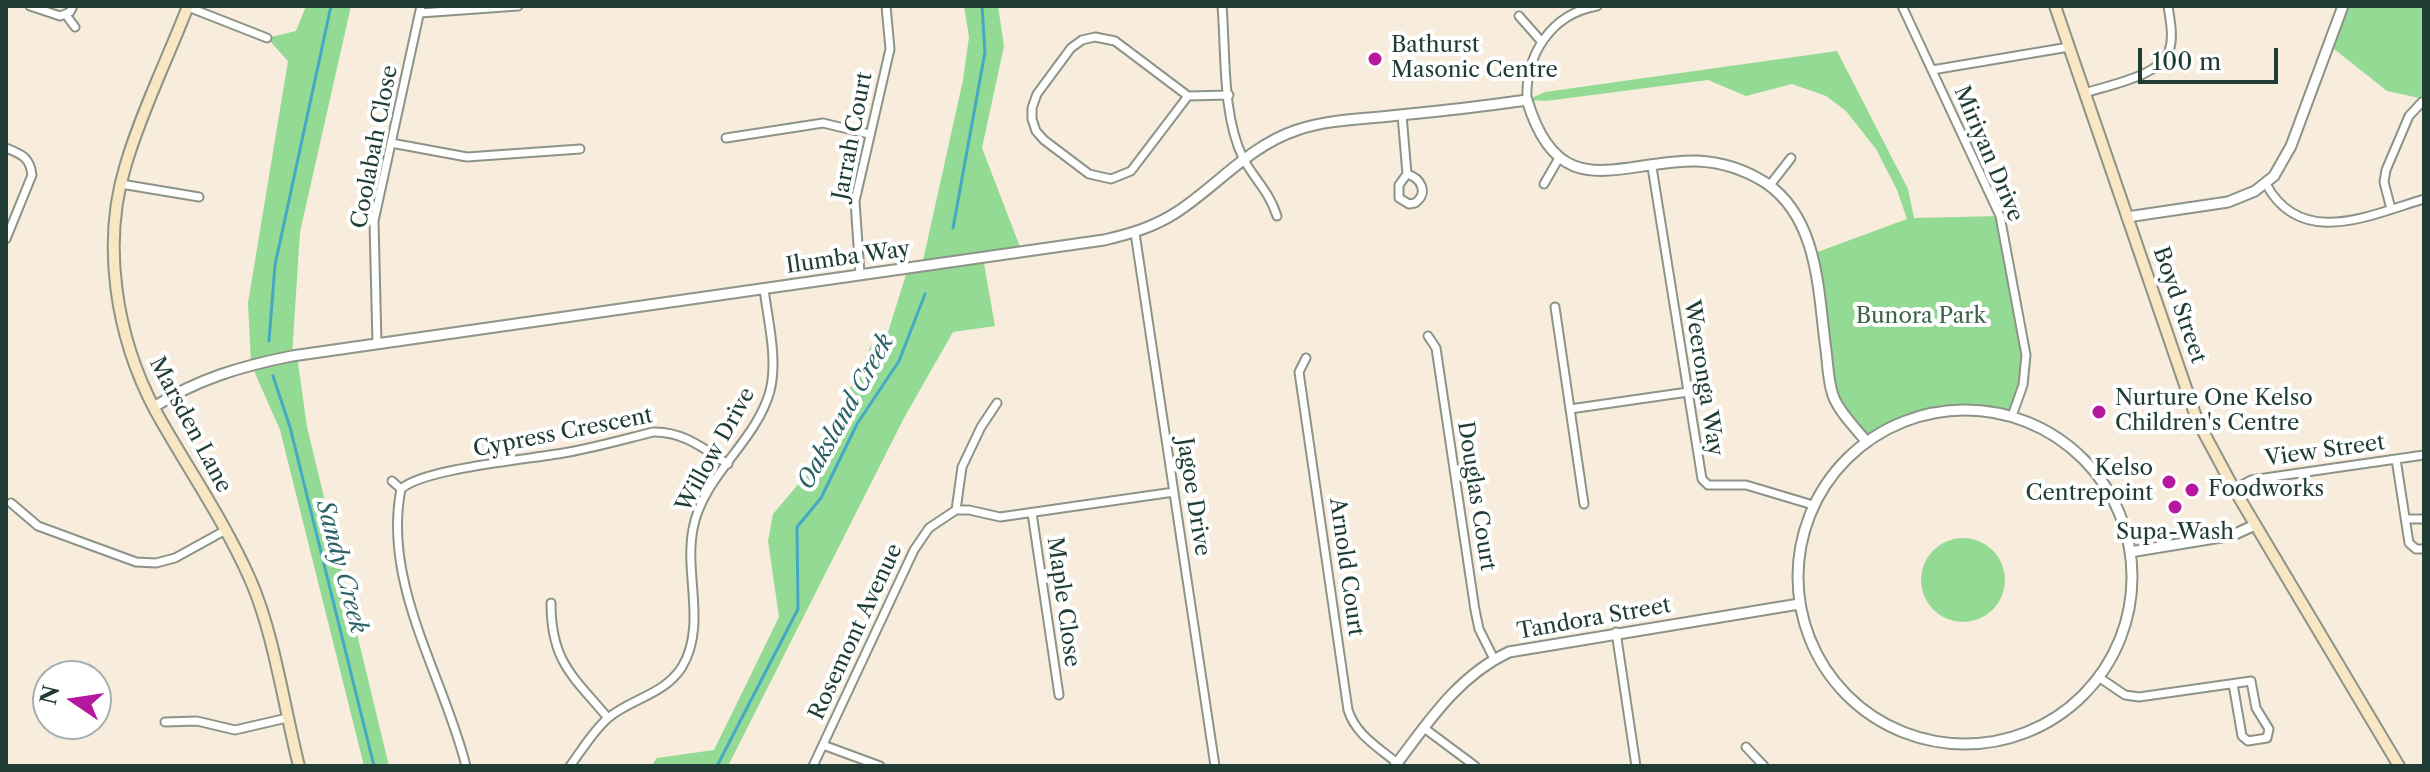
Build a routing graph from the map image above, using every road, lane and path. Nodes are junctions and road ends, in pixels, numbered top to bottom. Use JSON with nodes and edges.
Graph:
{"nodes":[{"id":1,"x":30,"y":6,"type":"edge"},
{"id":2,"x":73,"y":6,"type":"edge"},
{"id":3,"x":188,"y":6,"type":"edge"},
{"id":4,"x":518,"y":6,"type":"edge"},
{"id":5,"x":886,"y":6,"type":"edge"},
{"id":6,"x":1222,"y":6,"type":"edge"},
{"id":7,"x":1597,"y":6,"type":"edge"},
{"id":8,"x":1902,"y":6,"type":"edge"},
{"id":9,"x":2055,"y":6,"type":"edge"},
{"id":10,"x":2168,"y":6,"type":"edge"},
{"id":11,"x":2343,"y":6,"type":"edge"},
{"id":12,"x":421,"y":10,"type":"edge"},
{"id":13,"x":66,"y":15,"type":"junction"},
{"id":14,"x":1519,"y":16,"type":"dead end"},
{"id":15,"x":75,"y":27,"type":"dead end"},
{"id":16,"x":267,"y":38,"type":"dead end"},
{"id":17,"x":1541,"y":41,"type":"junction"},
{"id":18,"x":2069,"y":47,"type":"junction"},
{"id":19,"x":1932,"y":70,"type":"junction"},
{"id":20,"x":2085,"y":93,"type":"junction"},
{"id":21,"x":1229,"y":95,"type":"junction"},
{"id":22,"x":1188,"y":96,"type":"junction"},
{"id":23,"x":1527,"y":100,"type":"junction"},
{"id":24,"x":2422,"y":102,"type":"edge"},
{"id":25,"x":1402,"y":115,"type":"junction"},
{"id":26,"x":869,"y":134,"type":"junction"},
{"id":27,"x":726,"y":138,"type":"dead end"},
{"id":28,"x":391,"y":143,"type":"junction"},
{"id":29,"x":6,"y":148,"type":"edge"},
{"id":30,"x":580,"y":149,"type":"dead end"},
{"id":31,"x":1244,"y":158,"type":"junction"},
{"id":32,"x":1559,"y":158,"type":"junction"},
{"id":33,"x":1791,"y":158,"type":"dead end"},
{"id":34,"x":1652,"y":167,"type":"junction"},
{"id":35,"x":1407,"y":174,"type":"dead end"},
{"id":36,"x":121,"y":184,"type":"junction"},
{"id":37,"x":1544,"y":184,"type":"dead end"},
{"id":38,"x":2266,"y":184,"type":"junction"},
{"id":39,"x":1770,"y":185,"type":"junction"},
{"id":40,"x":199,"y":197,"type":"dead end"},
{"id":41,"x":2424,"y":199,"type":"edge"},
{"id":42,"x":2391,"y":209,"type":"junction"},
{"id":43,"x":1277,"y":216,"type":"dead end"},
{"id":44,"x":2127,"y":217,"type":"junction"},
{"id":45,"x":1135,"y":233,"type":"junction"},
{"id":46,"x":6,"y":239,"type":"edge"},
{"id":47,"x":860,"y":274,"type":"junction"},
{"id":48,"x":764,"y":289,"type":"junction"},
{"id":49,"x":1555,"y":307,"type":"dead end"},
{"id":50,"x":1428,"y":336,"type":"dead end"},
{"id":51,"x":377,"y":344,"type":"junction"},
{"id":52,"x":1306,"y":358,"type":"dead end"},
{"id":53,"x":1688,"y":392,"type":"junction"},
{"id":54,"x":997,"y":403,"type":"dead end"},
{"id":55,"x":154,"y":407,"type":"junction"},
{"id":56,"x":1570,"y":409,"type":"junction"},
{"id":57,"x":2012,"y":416,"type":"junction"},
{"id":58,"x":1867,"y":442,"type":"junction"},
{"id":59,"x":2424,"y":455,"type":"edge"},
{"id":60,"x":2396,"y":459,"type":"junction"},
{"id":61,"x":728,"y":464,"type":"junction"},
{"id":62,"x":392,"y":481,"type":"dead end"},
{"id":63,"x":401,"y":489,"type":"junction"},
{"id":64,"x":2234,"y":489,"type":"junction"},
{"id":65,"x":1174,"y":492,"type":"junction"},
{"id":66,"x":11,"y":503,"type":"dead end"},
{"id":67,"x":1584,"y":504,"type":"dead end"},
{"id":68,"x":1813,"y":505,"type":"junction"},
{"id":69,"x":956,"y":510,"type":"junction"},
{"id":70,"x":1032,"y":513,"type":"junction"},
{"id":71,"x":2406,"y":519,"type":"junction"},
{"id":72,"x":2424,"y":519,"type":"edge"},
{"id":73,"x":2255,"y":525,"type":"junction"},
{"id":74,"x":224,"y":531,"type":"junction"},
{"id":75,"x":2424,"y":549,"type":"edge"},
{"id":76,"x":2130,"y":552,"type":"junction"},
{"id":77,"x":551,"y":603,"type":"dead end"},
{"id":78,"x":1799,"y":604,"type":"junction"},
{"id":79,"x":1616,"y":632,"type":"junction"},
{"id":80,"x":1494,"y":659,"type":"junction"},
{"id":81,"x":2100,"y":678,"type":"junction"},
{"id":82,"x":2233,"y":684,"type":"junction"},
{"id":83,"x":1059,"y":695,"type":"dead end"},
{"id":84,"x":287,"y":718,"type":"junction"},
{"id":85,"x":608,"y":718,"type":"junction"},
{"id":86,"x":165,"y":722,"type":"dead end"},
{"id":87,"x":1424,"y":728,"type":"junction"},
{"id":88,"x":823,"y":745,"type":"junction"},
{"id":89,"x":1746,"y":747,"type":"dead end"},
{"id":90,"x":1396,"y":764,"type":"edge"},
{"id":91,"x":299,"y":766,"type":"edge"},
{"id":92,"x":466,"y":766,"type":"edge"},
{"id":93,"x":570,"y":766,"type":"edge"},
{"id":94,"x":813,"y":766,"type":"edge"},
{"id":95,"x":880,"y":766,"type":"edge"},
{"id":96,"x":1215,"y":766,"type":"edge"},
{"id":97,"x":1475,"y":766,"type":"edge"},
{"id":98,"x":1636,"y":766,"type":"edge"},
{"id":99,"x":1764,"y":766,"type":"edge"},
{"id":100,"x":2399,"y":766,"type":"edge"}],
"edges":[{"from":1,"to":13,"type":"street"},
{"from":2,"to":13,"type":"street"},
{"from":3,"to":16,"type":"street"},
{"from":3,"to":36,"type":"main road","name":"Marsden Lane"},
{"from":4,"to":12,"type":"street"},
{"from":5,"to":26,"type":"street","name":"Jarrah Court"},
{"from":6,"to":21,"type":"street"},
{"from":7,"to":17,"type":"street"},
{"from":8,"to":19,"type":"street","name":"Miriyan Drive"},
{"from":9,"to":18,"type":"main road","name":"Boyd Street"},
{"from":10,"to":20,"type":"street"},
{"from":11,"to":38,"type":"street"},
{"from":12,"to":28,"type":"street","name":"Coolabah Close"},
{"from":13,"to":15,"type":"street"},
{"from":14,"to":17,"type":"street"},
{"from":17,"to":23,"type":"street"},
{"from":18,"to":19,"type":"street"},
{"from":18,"to":20,"type":"main road","name":"Boyd Street"},
{"from":19,"to":57,"type":"street","name":"Miriyan Drive"},
{"from":20,"to":44,"type":"main road","name":"Boyd Street"},
{"from":21,"to":22,"type":"street"},
{"from":21,"to":31,"type":"street"},
{"from":22,"to":22,"type":"street"},
{"from":23,"to":25,"type":"street","name":"Ilumba Way"},
{"from":23,"to":32,"type":"street"},
{"from":24,"to":42,"type":"street"},
{"from":25,"to":31,"type":"street","name":"Ilumba Way"},
{"from":25,"to":35,"type":"street"},
{"from":26,"to":27,"type":"street"},
{"from":26,"to":47,"type":"street","name":"Jarrah Court"},
{"from":28,"to":30,"type":"street"},
{"from":28,"to":51,"type":"street","name":"Coolabah Close"},
{"from":29,"to":46,"type":"street"},
{"from":31,"to":43,"type":"street"},
{"from":31,"to":45,"type":"street","name":"Ilumba Way"},
{"from":32,"to":34,"type":"street"},
{"from":32,"to":37,"type":"street"},
{"from":33,"to":39,"type":"street"},
{"from":34,"to":39,"type":"street"},
{"from":34,"to":53,"type":"street","name":"Weeronga Way"},
{"from":36,"to":40,"type":"street"},
{"from":36,"to":55,"type":"main road","name":"Marsden Lane"},
{"from":38,"to":42,"type":"street"},
{"from":38,"to":44,"type":"street"},
{"from":39,"to":58,"type":"street"},
{"from":41,"to":42,"type":"street"},
{"from":44,"to":64,"type":"main road","name":"Boyd Street"},
{"from":45,"to":47,"type":"street","name":"Ilumba Way"},
{"from":45,"to":65,"type":"street","name":"Jagoe Drive"},
{"from":47,"to":48,"type":"street","name":"Ilumba Way"},
{"from":48,"to":51,"type":"street","name":"Ilumba Way"},
{"from":48,"to":61,"type":"street","name":"Willow Drive"},
{"from":49,"to":56,"type":"street"},
{"from":50,"to":80,"type":"street","name":"Douglas Court"},
{"from":51,"to":55,"type":"street","name":"Ilumba Way"},
{"from":52,"to":90,"type":"street","name":"Arnold Court"},
{"from":53,"to":56,"type":"street"},
{"from":53,"to":68,"type":"street","name":"Weeronga Way"},
{"from":54,"to":69,"type":"street"},
{"from":55,"to":74,"type":"main road","name":"Marsden Lane"},
{"from":56,"to":67,"type":"street"},
{"from":57,"to":58,"type":"street"},
{"from":57,"to":76,"type":"street"},
{"from":58,"to":68,"type":"street"},
{"from":59,"to":60,"type":"street","name":"View Street"},
{"from":60,"to":64,"type":"street","name":"View Street"},
{"from":60,"to":71,"type":"street"},
{"from":61,"to":63,"type":"street","name":"Cypress Crescent"},
{"from":61,"to":85,"type":"street","name":"Willow Drive"},
{"from":62,"to":63,"type":"street"},
{"from":63,"to":92,"type":"street"},
{"from":64,"to":73,"type":"main road","name":"Boyd Street"},
{"from":65,"to":70,"type":"street"},
{"from":65,"to":96,"type":"street","name":"Jagoe Drive"},
{"from":66,"to":74,"type":"street"},
{"from":68,"to":78,"type":"street"},
{"from":69,"to":70,"type":"street"},
{"from":69,"to":88,"type":"street","name":"Rosemont Avenue"},
{"from":70,"to":83,"type":"street","name":"Maple Close"},
{"from":71,"to":72,"type":"street"},
{"from":71,"to":75,"type":"street"},
{"from":73,"to":76,"type":"street"},
{"from":73,"to":100,"type":"main road","name":"Boyd Street"},
{"from":74,"to":84,"type":"main road","name":"Marsden Lane"},
{"from":76,"to":81,"type":"street"},
{"from":77,"to":85,"type":"street"},
{"from":78,"to":79,"type":"street","name":"Tandora Street"},
{"from":78,"to":81,"type":"street"},
{"from":79,"to":80,"type":"street","name":"Tandora Street"},
{"from":79,"to":98,"type":"street"},
{"from":80,"to":87,"type":"street","name":"Tandora Street"},
{"from":81,"to":82,"type":"street"},
{"from":82,"to":82,"type":"street"},
{"from":84,"to":86,"type":"street"},
{"from":84,"to":91,"type":"main road","name":"Marsden Lane"},
{"from":85,"to":93,"type":"street","name":"Willow Drive"},
{"from":87,"to":90,"type":"street","name":"Tandora Street"},
{"from":87,"to":97,"type":"street"},
{"from":88,"to":94,"type":"street","name":"Rosemont Avenue"},
{"from":88,"to":95,"type":"street"},
{"from":89,"to":99,"type":"street"}]}
